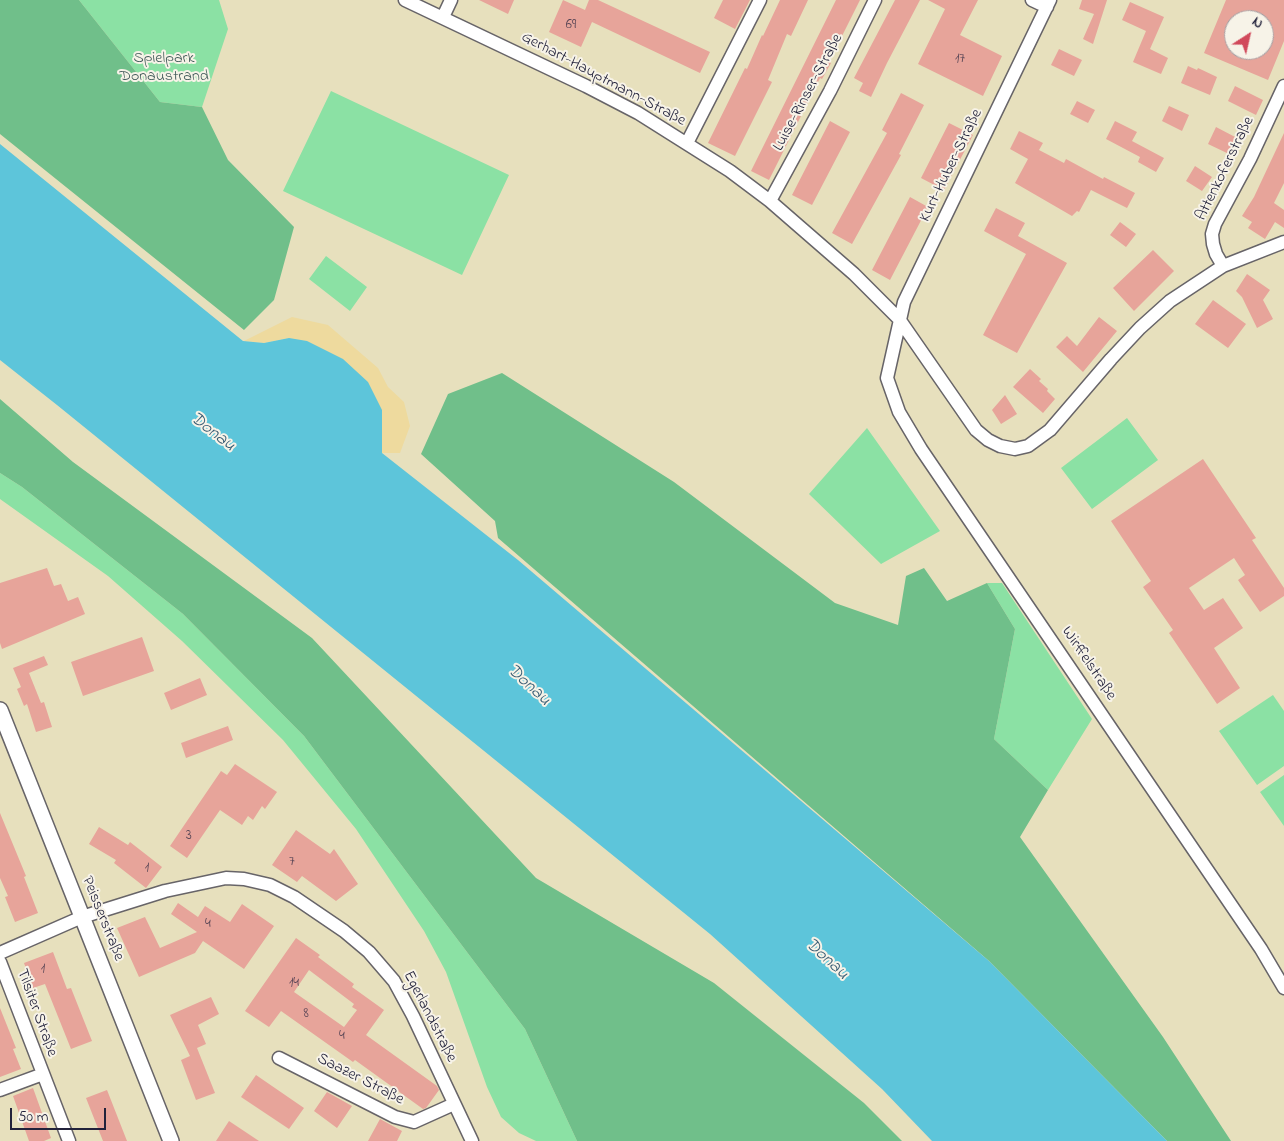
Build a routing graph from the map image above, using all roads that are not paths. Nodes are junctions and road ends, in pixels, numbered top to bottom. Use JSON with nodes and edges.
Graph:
{"nodes":[{"id":1,"x":406,"y":0,"type":"edge"},
{"id":2,"x":451,"y":0,"type":"edge"},
{"id":3,"x":760,"y":0,"type":"edge"},
{"id":4,"x":876,"y":0,"type":"edge"},
{"id":5,"x":1032,"y":0,"type":"edge"},
{"id":6,"x":1048,"y":4,"type":"edge"},
{"id":7,"x":443,"y":17,"type":"junction"},
{"id":8,"x":1284,"y":86,"type":"edge"},
{"id":9,"x":688,"y":143,"type":"junction"},
{"id":10,"x":770,"y":201,"type":"junction"},
{"id":11,"x":1284,"y":242,"type":"edge"},
{"id":12,"x":1224,"y":266,"type":"junction"},
{"id":13,"x":899,"y":319,"type":"junction"},
{"id":14,"x":893,"y":350,"type":"joint"},
{"id":15,"x":0,"y":710,"type":"edge"},
{"id":16,"x":82,"y":917,"type":"junction"},
{"id":17,"x":0,"y":953,"type":"edge"},
{"id":18,"x":0,"y":962,"type":"edge"},
{"id":19,"x":1284,"y":988,"type":"edge"},
{"id":20,"x":279,"y":1058,"type":"dead end"},
{"id":21,"x":43,"y":1074,"type":"junction"},
{"id":22,"x":0,"y":1090,"type":"edge"},
{"id":23,"x":454,"y":1104,"type":"junction"},
{"id":24,"x":69,"y":1141,"type":"edge"},
{"id":25,"x":171,"y":1141,"type":"edge"},
{"id":26,"x":472,"y":1141,"type":"edge"}],
"edges":[{"from":1,"to":7,"type":"street","name":"Gerhart-Hauptmann-Straße"},
{"from":2,"to":7,"type":"street"},
{"from":3,"to":9,"type":"street"},
{"from":4,"to":10,"type":"street","name":"Luise-Rinser-Straße"},
{"from":5,"to":6,"type":"street"},
{"from":6,"to":13,"type":"street","name":"Kurt-Huber-Straße"},
{"from":7,"to":9,"type":"street","name":"Gerhart-Hauptmann-Straße"},
{"from":8,"to":12,"type":"street","name":"Attenkoferstraße"},
{"from":9,"to":10,"type":"street","name":"Gerhart-Hauptmann-Straße"},
{"from":10,"to":13,"type":"street","name":"Gerhart-Hauptmann-Straße"},
{"from":11,"to":12,"type":"street"},
{"from":12,"to":13,"type":"street","name":"Gerhart-Hauptmann-Straße"},
{"from":13,"to":14,"type":"street","name":"Kurt-Huber-Straße"},
{"from":14,"to":19,"type":"street","name":"Wirffelstraße"},
{"from":15,"to":16,"type":"street","name":"Peisserstraße"},
{"from":16,"to":17,"type":"street","name":"Egerlandstraße"},
{"from":16,"to":23,"type":"street","name":"Egerlandstraße"},
{"from":16,"to":25,"type":"street","name":"Peisserstraße"},
{"from":18,"to":21,"type":"street","name":"Tilsiter Straße"},
{"from":20,"to":23,"type":"street","name":"Saazer Straße"},
{"from":21,"to":22,"type":"street","name":"Tilsiter Straße"},
{"from":21,"to":24,"type":"street","name":"Tilsiter Straße"},
{"from":23,"to":26,"type":"street","name":"Egerlandstraße"}]}
